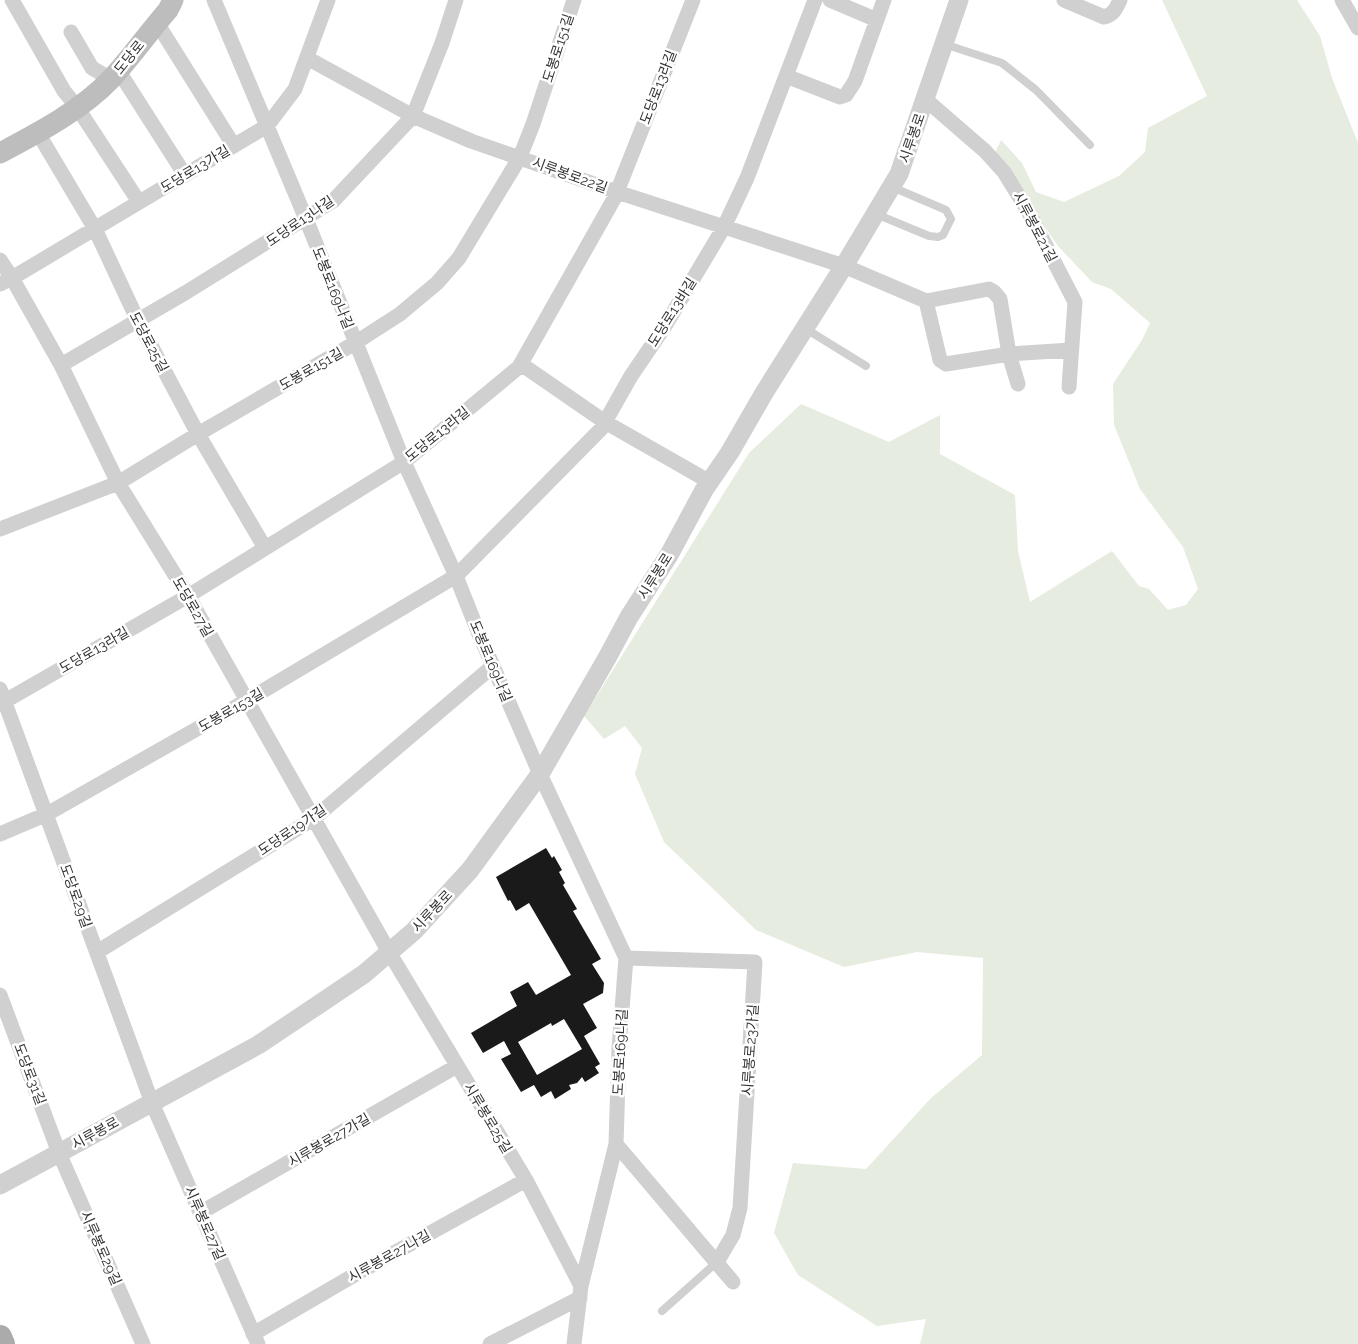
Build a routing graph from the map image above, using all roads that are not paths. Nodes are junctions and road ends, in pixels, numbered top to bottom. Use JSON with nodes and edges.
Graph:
{"nodes":[{"id":1,"x":12,"y":0,"type":"edge"},
{"id":2,"x":174,"y":0,"type":"edge"},
{"id":3,"x":214,"y":0,"type":"edge"},
{"id":4,"x":328,"y":0,"type":"edge"},
{"id":5,"x":456,"y":0,"type":"edge"},
{"id":6,"x":574,"y":0,"type":"edge"},
{"id":7,"x":693,"y":0,"type":"edge"},
{"id":8,"x":815,"y":0,"type":"edge"},
{"id":9,"x":830,"y":0,"type":"edge"},
{"id":10,"x":884,"y":0,"type":"edge"},
{"id":11,"x":959,"y":0,"type":"edge"},
{"id":12,"x":1064,"y":0,"type":"edge"},
{"id":13,"x":1120,"y":0,"type":"edge"},
{"id":14,"x":1342,"y":0,"type":"edge"},
{"id":15,"x":877,"y":20,"type":"junction"},
{"id":16,"x":157,"y":23,"type":"junction"},
{"id":17,"x":1358,"y":28,"type":"edge"},
{"id":18,"x":71,"y":32,"type":"dead end"},
{"id":19,"x":944,"y":44,"type":"junction"},
{"id":20,"x":307,"y":58,"type":"junction"},
{"id":21,"x":115,"y":74,"type":"junction"},
{"id":22,"x":786,"y":76,"type":"junction"},
{"id":23,"x":925,"y":99,"type":"junction"},
{"id":24,"x":77,"y":107,"type":"junction"},
{"id":25,"x":413,"y":116,"type":"junction"},
{"id":26,"x":267,"y":126,"type":"junction"},
{"id":27,"x":38,"y":133,"type":"junction"},
{"id":28,"x":1090,"y":145,"type":"dead end"},
{"id":29,"x":234,"y":146,"type":"junction"},
{"id":30,"x":0,"y":153,"type":"edge"},
{"id":31,"x":520,"y":158,"type":"junction"},
{"id":32,"x":185,"y":175,"type":"junction"},
{"id":33,"x":892,"y":187,"type":"junction"},
{"id":34,"x":617,"y":192,"type":"junction"},
{"id":35,"x":139,"y":202,"type":"junction"},
{"id":36,"x":876,"y":214,"type":"junction"},
{"id":37,"x":306,"y":220,"type":"junction"},
{"id":38,"x":724,"y":227,"type":"junction"},
{"id":39,"x":95,"y":229,"type":"junction"},
{"id":40,"x":0,"y":260,"type":"edge"},
{"id":41,"x":844,"y":266,"type":"junction"},
{"id":42,"x":6,"y":281,"type":"edge"},
{"id":43,"x":926,"y":301,"type":"junction"},
{"id":44,"x":138,"y":321,"type":"junction"},
{"id":45,"x":806,"y":328,"type":"junction"},
{"id":46,"x":355,"y":343,"type":"junction"},
{"id":47,"x":1072,"y":350,"type":"junction"},
{"id":48,"x":1009,"y":354,"type":"junction"},
{"id":49,"x":521,"y":364,"type":"junction"},
{"id":50,"x":61,"y":365,"type":"junction"},
{"id":51,"x":866,"y":366,"type":"dead end"},
{"id":52,"x":1018,"y":384,"type":"dead end"},
{"id":53,"x":1069,"y":387,"type":"dead end"},
{"id":54,"x":605,"y":422,"type":"junction"},
{"id":55,"x":198,"y":434,"type":"junction"},
{"id":56,"x":404,"y":462,"type":"junction"},
{"id":57,"x":710,"y":482,"type":"junction"},
{"id":58,"x":118,"y":483,"type":"junction"},
{"id":59,"x":0,"y":529,"type":"edge"},
{"id":60,"x":265,"y":548,"type":"junction"},
{"id":61,"x":456,"y":576,"type":"junction"},
{"id":62,"x":188,"y":596,"type":"junction"},
{"id":63,"x":493,"y":666,"type":"junction"},
{"id":64,"x":2,"y":698,"type":"edge"},
{"id":65,"x":246,"y":701,"type":"junction"},
{"id":66,"x":540,"y":774,"type":"junction"},
{"id":67,"x":47,"y":814,"type":"junction"},
{"id":68,"x":313,"y":819,"type":"junction"},
{"id":69,"x":0,"y":834,"type":"edge"},
{"id":70,"x":97,"y":952,"type":"junction"},
{"id":71,"x":389,"y":952,"type":"junction"},
{"id":72,"x":626,"y":958,"type":"junction"},
{"id":73,"x":0,"y":995,"type":"edge"},
{"id":74,"x":458,"y":1066,"type":"junction"},
{"id":75,"x":152,"y":1102,"type":"junction"},
{"id":76,"x":616,"y":1144,"type":"junction"},
{"id":77,"x":59,"y":1153,"type":"junction"},
{"id":78,"x":526,"y":1180,"type":"junction"},
{"id":79,"x":0,"y":1185,"type":"edge"},
{"id":80,"x":200,"y":1213,"type":"junction"},
{"id":81,"x":717,"y":1262,"type":"junction"},
{"id":82,"x":733,"y":1282,"type":"dead end"},
{"id":83,"x":581,"y":1292,"type":"junction"},
{"id":84,"x":662,"y":1311,"type":"dead end"},
{"id":85,"x":0,"y":1337,"type":"edge"},
{"id":86,"x":255,"y":1339,"type":"edge"},
{"id":87,"x":3,"y":1344,"type":"edge"},
{"id":88,"x":143,"y":1344,"type":"edge"},
{"id":89,"x":490,"y":1344,"type":"edge"},
{"id":90,"x":574,"y":1344,"type":"edge"}],
"edges":[{"from":1,"to":24,"type":"street"},
{"from":2,"to":16,"type":"main road","name":"도당로"},
{"from":3,"to":26,"type":"street","name":"도봉로169나길"},
{"from":4,"to":20,"type":"street","name":"도당로13가길"},
{"from":5,"to":25,"type":"street","name":"도당로13나길"},
{"from":6,"to":31,"type":"street","name":"도봉로151길"},
{"from":7,"to":34,"type":"street","name":"도당로13라길"},
{"from":8,"to":22,"type":"street","name":"도당로13바길"},
{"from":9,"to":15,"type":"street"},
{"from":10,"to":15,"type":"street"},
{"from":11,"to":19,"type":"street","name":"시루봉로"},
{"from":12,"to":13,"type":"street"},
{"from":14,"to":17,"type":"street"},
{"from":15,"to":22,"type":"street"},
{"from":16,"to":21,"type":"main road","name":"도당로"},
{"from":16,"to":29,"type":"street"},
{"from":18,"to":21,"type":"street"},
{"from":19,"to":23,"type":"street","name":"시루봉로"},
{"from":19,"to":28,"type":"lane"},
{"from":20,"to":25,"type":"street","name":"시루봉로22길"},
{"from":20,"to":26,"type":"street","name":"도당로13가길"},
{"from":21,"to":24,"type":"main road","name":"도당로"},
{"from":21,"to":32,"type":"street"},
{"from":22,"to":38,"type":"street","name":"도당로13바길"},
{"from":23,"to":33,"type":"street","name":"시루봉로"},
{"from":23,"to":47,"type":"street","name":"시루봉로21길"},
{"from":24,"to":27,"type":"main road","name":"도당로"},
{"from":24,"to":35,"type":"street"},
{"from":25,"to":31,"type":"street","name":"시루봉로22길"},
{"from":25,"to":37,"type":"street","name":"도당로13나길"},
{"from":26,"to":29,"type":"street","name":"도당로13가길"},
{"from":26,"to":37,"type":"street","name":"도봉로169나길"},
{"from":27,"to":30,"type":"main road","name":"도당로"},
{"from":27,"to":39,"type":"street","name":"도당로25길"},
{"from":29,"to":32,"type":"street","name":"도당로13가길"},
{"from":31,"to":34,"type":"street","name":"시루봉로22길"},
{"from":31,"to":46,"type":"street","name":"도봉로151길"},
{"from":32,"to":35,"type":"street","name":"도당로13가길"},
{"from":33,"to":36,"type":"street","name":"시루봉로"},
{"from":33,"to":36,"type":"lane"},
{"from":34,"to":38,"type":"street","name":"시루봉로22길"},
{"from":34,"to":49,"type":"street","name":"도당로13라길"},
{"from":35,"to":39,"type":"street","name":"도당로13가길"},
{"from":36,"to":41,"type":"street","name":"시루봉로"},
{"from":37,"to":44,"type":"street","name":"도당로13나길"},
{"from":37,"to":46,"type":"street","name":"도봉로169나길"},
{"from":38,"to":41,"type":"street","name":"시루봉로22길"},
{"from":38,"to":54,"type":"street","name":"도당로13바길"},
{"from":39,"to":42,"type":"street","name":"도당로13가길"},
{"from":39,"to":44,"type":"street","name":"도당로25길"},
{"from":40,"to":42,"type":"street","name":"도당로27길"},
{"from":41,"to":43,"type":"street"},
{"from":41,"to":45,"type":"street","name":"시루봉로"},
{"from":42,"to":50,"type":"street","name":"도당로27길"},
{"from":43,"to":48,"type":"street"},
{"from":43,"to":48,"type":"street"},
{"from":44,"to":50,"type":"street","name":"도당로13나길"},
{"from":44,"to":55,"type":"street","name":"도당로25길"},
{"from":45,"to":51,"type":"lane"},
{"from":45,"to":57,"type":"street","name":"시루봉로"},
{"from":46,"to":55,"type":"street","name":"도봉로151길"},
{"from":46,"to":56,"type":"street","name":"도봉로169나길"},
{"from":47,"to":48,"type":"street"},
{"from":47,"to":53,"type":"street","name":"시루봉로21길"},
{"from":48,"to":52,"type":"street"},
{"from":49,"to":54,"type":"street"},
{"from":49,"to":56,"type":"street","name":"도당로13라길"},
{"from":50,"to":58,"type":"street","name":"도당로27길"},
{"from":54,"to":57,"type":"street"},
{"from":54,"to":61,"type":"street","name":"도당로13바길"},
{"from":55,"to":58,"type":"street","name":"도봉로151길"},
{"from":55,"to":60,"type":"street","name":"도당로25길"},
{"from":56,"to":60,"type":"street","name":"도당로13라길"},
{"from":56,"to":61,"type":"street","name":"도봉로169나길"},
{"from":57,"to":66,"type":"street","name":"시루봉로"},
{"from":58,"to":59,"type":"street","name":"도봉로151길"},
{"from":58,"to":62,"type":"street","name":"도당로27길"},
{"from":60,"to":62,"type":"street","name":"도당로13라길"},
{"from":61,"to":63,"type":"street","name":"도봉로169나길"},
{"from":61,"to":65,"type":"street","name":"도봉로153길"},
{"from":62,"to":64,"type":"street","name":"도당로13라길"},
{"from":62,"to":65,"type":"street","name":"도당로27길"},
{"from":63,"to":66,"type":"street","name":"도봉로169나길"},
{"from":63,"to":68,"type":"street","name":"도당로19가길"},
{"from":64,"to":67,"type":"street","name":"도당로29길"},
{"from":65,"to":67,"type":"street","name":"도봉로153길"},
{"from":65,"to":68,"type":"street","name":"도당로27길"},
{"from":66,"to":71,"type":"street","name":"시루봉로"},
{"from":66,"to":72,"type":"street","name":"도봉로169나길"},
{"from":67,"to":69,"type":"street","name":"도봉로153길"},
{"from":67,"to":70,"type":"street","name":"도당로29길"},
{"from":68,"to":70,"type":"street","name":"도당로19가길"},
{"from":68,"to":71,"type":"street","name":"도당로27길"},
{"from":70,"to":75,"type":"street","name":"도당로29길"},
{"from":71,"to":74,"type":"street","name":"시루봉로25길"},
{"from":71,"to":75,"type":"street","name":"시루봉로"},
{"from":72,"to":76,"type":"street","name":"도봉로169나길"},
{"from":72,"to":81,"type":"street","name":"시루봉로23가길"},
{"from":73,"to":77,"type":"street","name":"도당로31길"},
{"from":74,"to":78,"type":"street","name":"시루봉로25길"},
{"from":74,"to":80,"type":"street","name":"시루봉로27가길"},
{"from":75,"to":77,"type":"street","name":"시루봉로"},
{"from":75,"to":80,"type":"street","name":"시루봉로27길"},
{"from":76,"to":81,"type":"street"},
{"from":76,"to":83,"type":"street","name":"도봉로169나길"},
{"from":77,"to":79,"type":"street","name":"시루봉로"},
{"from":77,"to":88,"type":"street","name":"시루봉로29길"},
{"from":78,"to":83,"type":"street","name":"시루봉로25길"},
{"from":78,"to":86,"type":"street","name":"시루봉로27나길"},
{"from":80,"to":86,"type":"street","name":"시루봉로27길"},
{"from":81,"to":82,"type":"street"},
{"from":81,"to":84,"type":"lane"},
{"from":83,"to":89,"type":"street"},
{"from":83,"to":90,"type":"street","name":"도봉로169나길"},
{"from":85,"to":87,"type":"main road"}]}
